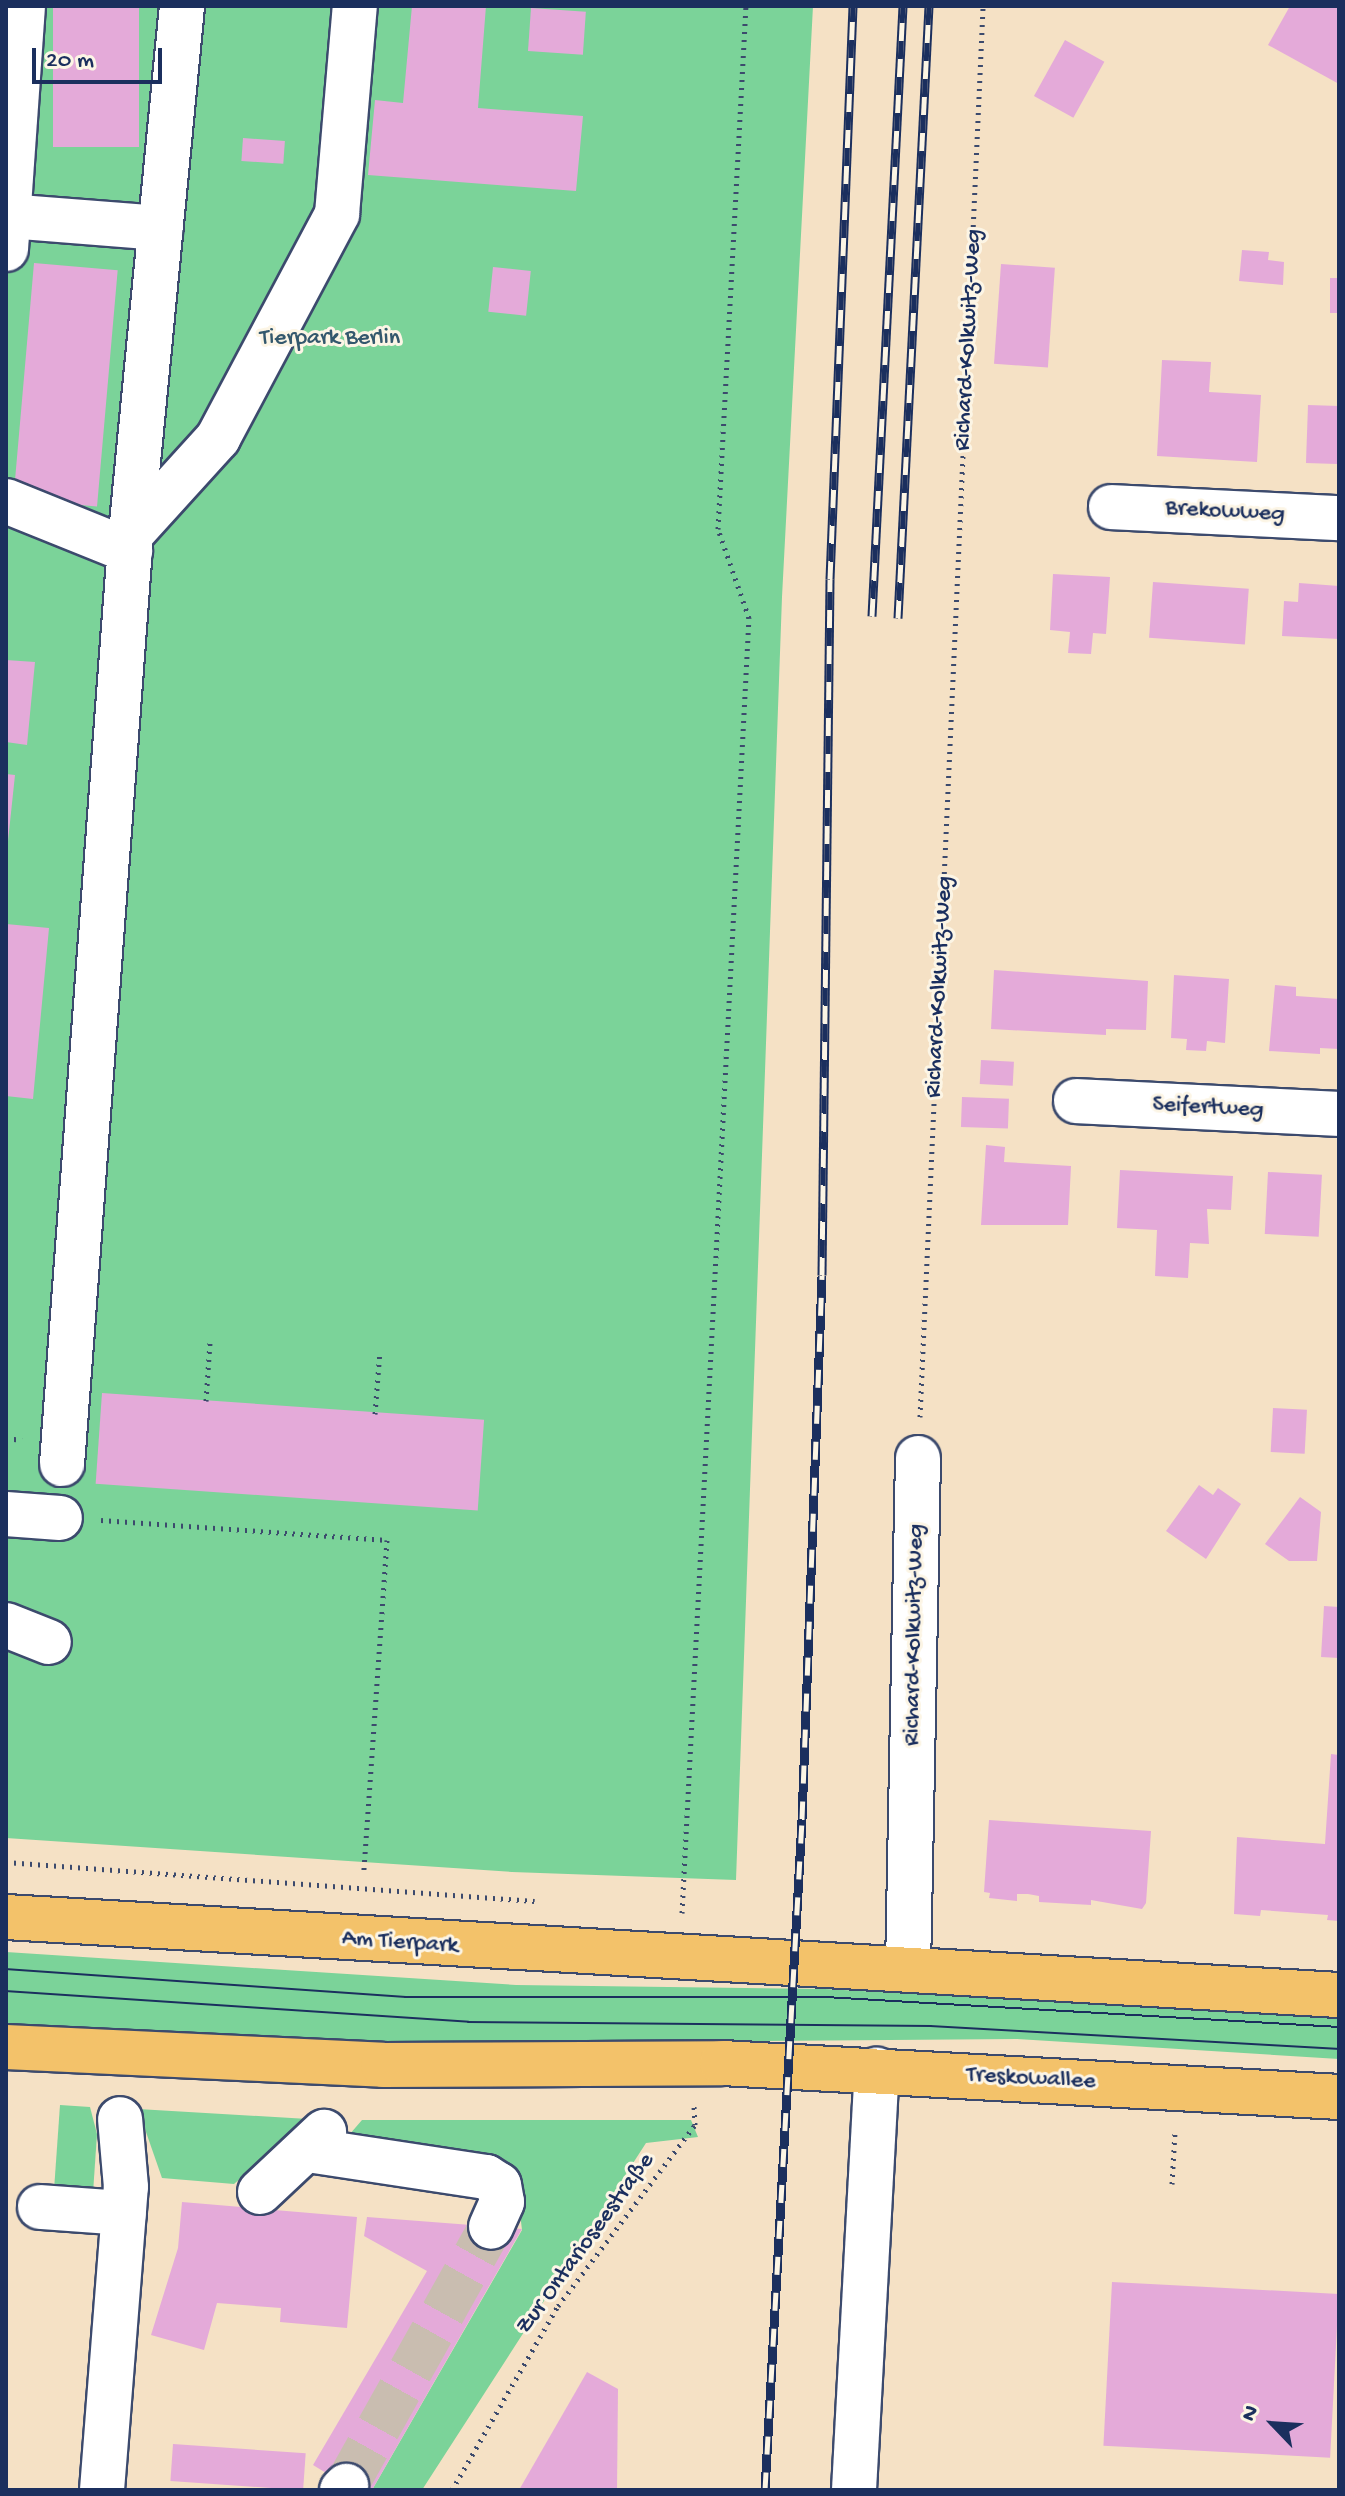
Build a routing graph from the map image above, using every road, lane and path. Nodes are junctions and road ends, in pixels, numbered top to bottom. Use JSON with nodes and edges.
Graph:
{"nodes":[{"id":1,"x":23,"y":6,"type":"edge"},
{"id":2,"x":182,"y":6,"type":"edge"},
{"id":3,"x":355,"y":6,"type":"edge"},
{"id":4,"x":746,"y":6,"type":"edge"},
{"id":5,"x":983,"y":6,"type":"edge"},
{"id":6,"x":161,"y":228,"type":"junction"},
{"id":7,"x":7,"y":233,"type":"edge"},
{"id":8,"x":6,"y":501,"type":"edge"},
{"id":9,"x":1111,"y":507,"type":"dead end"},
{"id":10,"x":1339,"y":518,"type":"edge"},
{"id":11,"x":131,"y":543,"type":"junction"},
{"id":12,"x":1076,"y":1101,"type":"dead end"},
{"id":13,"x":1339,"y":1114,"type":"edge"},
{"id":14,"x":210,"y":1342,"type":"dead end"},
{"id":15,"x":380,"y":1351,"type":"dead end"},
{"id":16,"x":206,"y":1401,"type":"dead end"},
{"id":17,"x":375,"y":1414,"type":"dead end"},
{"id":18,"x":918,"y":1458,"type":"joint"},
{"id":19,"x":62,"y":1464,"type":"dead end"},
{"id":20,"x":6,"y":1514,"type":"edge"},
{"id":21,"x":60,"y":1518,"type":"joint"},
{"id":22,"x":6,"y":1625,"type":"edge"},
{"id":23,"x":49,"y":1642,"type":"dead end"},
{"id":24,"x":364,"y":1871,"type":"dead end"},
{"id":25,"x":684,"y":1884,"type":"dead end"},
{"id":26,"x":6,"y":1917,"type":"edge"},
{"id":27,"x":908,"y":1969,"type":"junction"},
{"id":28,"x":1339,"y":1995,"type":"edge"},
{"id":29,"x":6,"y":2047,"type":"edge"},
{"id":30,"x":877,"y":2070,"type":"junction"},
{"id":31,"x":1339,"y":2097,"type":"edge"},
{"id":32,"x":693,"y":2101,"type":"dead end"},
{"id":33,"x":120,"y":2119,"type":"dead end"},
{"id":34,"x":1176,"y":2127,"type":"dead end"},
{"id":35,"x":1172,"y":2184,"type":"dead end"},
{"id":36,"x":260,"y":2192,"type":"dead end"},
{"id":37,"x":125,"y":2200,"type":"junction"},
{"id":38,"x":40,"y":2207,"type":"dead end"},
{"id":39,"x":491,"y":2227,"type":"tunnel mouth"},
{"id":40,"x":102,"y":2490,"type":"edge"},
{"id":41,"x":452,"y":2490,"type":"edge"},
{"id":42,"x":854,"y":2490,"type":"edge"}],
"edges":[{"from":1,"to":7,"type":"street"},
{"from":2,"to":6,"type":"street"},
{"from":3,"to":11,"type":"street"},
{"from":4,"to":25,"type":"path"},
{"from":5,"to":18,"type":"path","name":"Richard-Kolkwitz-Weg"},
{"from":6,"to":7,"type":"street"},
{"from":6,"to":11,"type":"street"},
{"from":8,"to":11,"type":"street"},
{"from":9,"to":10,"type":"street","name":"Brekowweg"},
{"from":11,"to":19,"type":"street"},
{"from":12,"to":13,"type":"street","name":"Seifertweg"},
{"from":14,"to":16,"type":"path"},
{"from":15,"to":17,"type":"path"},
{"from":18,"to":27,"type":"street","name":"Richard-Kolkwitz-Weg"},
{"from":20,"to":21,"type":"street"},
{"from":21,"to":24,"type":"path"},
{"from":22,"to":23,"type":"street"},
{"from":26,"to":27,"type":"main road","name":"Am Tierpark"},
{"from":27,"to":28,"type":"main road"},
{"from":29,"to":30,"type":"main road","name":"Treskowallee"},
{"from":30,"to":31,"type":"main road","name":"Treskowallee"},
{"from":30,"to":42,"type":"street"},
{"from":32,"to":41,"type":"path","name":"Zur Ontarioseestraße"},
{"from":33,"to":37,"type":"street"},
{"from":34,"to":35,"type":"path"},
{"from":36,"to":39,"type":"street"},
{"from":37,"to":38,"type":"street"},
{"from":37,"to":40,"type":"street"}]}
